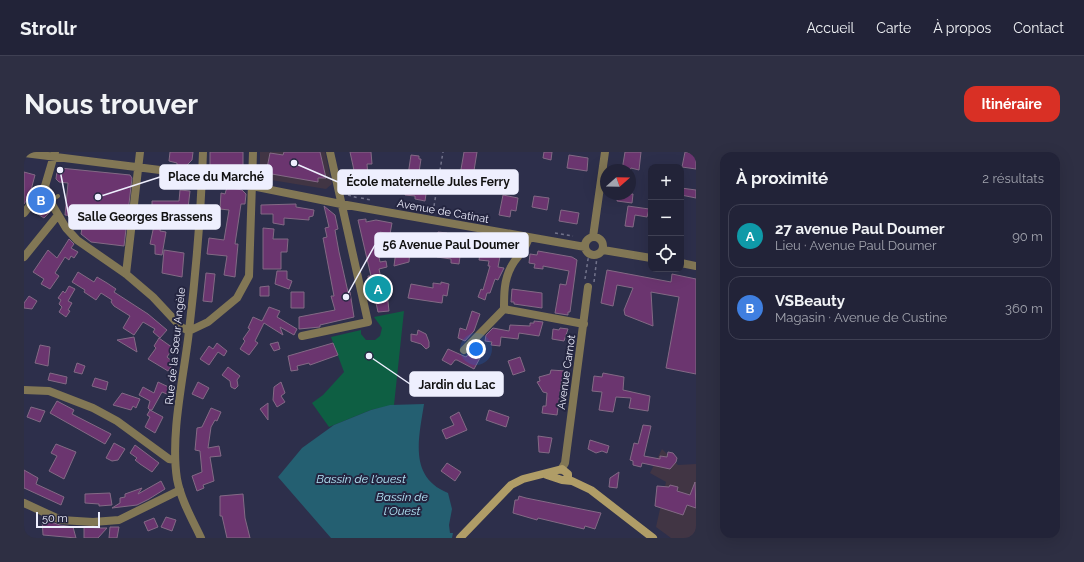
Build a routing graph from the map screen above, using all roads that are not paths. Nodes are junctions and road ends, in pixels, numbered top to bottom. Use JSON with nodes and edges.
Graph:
{"nodes":[{"id":1,"x":140,"y":152,"type":"edge"},
{"id":2,"x":203,"y":152,"type":"edge"},
{"id":3,"x":253,"y":152,"type":"edge"},
{"id":4,"x":330,"y":152,"type":"edge"},
{"id":5,"x":605,"y":152,"type":"edge"},
{"id":6,"x":24,"y":153,"type":"edge"},
{"id":7,"x":54,"y":155,"type":"edge"},
{"id":8,"x":137,"y":168,"type":"junction"},
{"id":9,"x":202,"y":176,"type":"junction"},
{"id":10,"x":45,"y":186,"type":"junction"},
{"id":11,"x":253,"y":186,"type":"junction"},
{"id":12,"x":58,"y":196,"type":"dead end"},
{"id":13,"x":50,"y":201,"type":"junction"},
{"id":14,"x":341,"y":204,"type":"junction"},
{"id":15,"x":24,"y":213,"type":"edge"},
{"id":16,"x":58,"y":215,"type":"junction"},
{"id":17,"x":593,"y":237,"type":"junction"},
{"id":18,"x":529,"y":238,"type":"junction"},
{"id":19,"x":594,"y":251,"type":"junction"},
{"id":20,"x":24,"y":257,"type":"edge"},
{"id":21,"x":648,"y":258,"type":"edge"},
{"id":22,"x":684,"y":264,"type":"edge"},
{"id":23,"x":696,"y":266,"type":"edge"},
{"id":24,"x":126,"y":274,"type":"junction"},
{"id":25,"x":588,"y":287,"type":"road end"},
{"id":26,"x":504,"y":309,"type":"junction"},
{"id":27,"x":584,"y":324,"type":"junction"},
{"id":28,"x":189,"y":331,"type":"junction"},
{"id":29,"x":302,"y":336,"type":"dead end"},
{"id":30,"x":464,"y":350,"type":"dead end"},
{"id":31,"x":24,"y":390,"type":"edge"},
{"id":32,"x":175,"y":460,"type":"junction"},
{"id":33,"x":564,"y":474,"type":"junction"},
{"id":34,"x":180,"y":490,"type":"junction"},
{"id":35,"x":24,"y":503,"type":"edge"},
{"id":36,"x":201,"y":538,"type":"edge"},
{"id":37,"x":460,"y":538,"type":"edge"},
{"id":38,"x":653,"y":538,"type":"edge"},
{"id":39,"x":659,"y":538,"type":"edge"}],
"edges":[{"from":1,"to":8,"type":"street"},
{"from":2,"to":9,"type":"street","name":"Rue de la Sœur Angèle"},
{"from":3,"to":11,"type":"street"},
{"from":4,"to":14,"type":"street"},
{"from":5,"to":17,"type":"street"},
{"from":6,"to":7,"type":"street","name":"Avenue de Catinat"},
{"from":7,"to":8,"type":"street","name":"Avenue de Catinat"},
{"from":7,"to":10,"type":"street"},
{"from":8,"to":9,"type":"street","name":"Avenue de Catinat"},
{"from":8,"to":24,"type":"street"},
{"from":9,"to":11,"type":"street","name":"Avenue de Catinat"},
{"from":9,"to":28,"type":"street","name":"Rue de la Sœur Angèle"},
{"from":10,"to":13,"type":"street"},
{"from":10,"to":15,"type":"street"},
{"from":11,"to":14,"type":"street","name":"Avenue de Catinat"},
{"from":11,"to":28,"type":"street"},
{"from":12,"to":13,"type":"lane"},
{"from":13,"to":16,"type":"street"},
{"from":14,"to":18,"type":"street","name":"Avenue de Catinat"},
{"from":14,"to":29,"type":"street"},
{"from":16,"to":20,"type":"street"},
{"from":16,"to":24,"type":"street"},
{"from":17,"to":19,"type":"street"},
{"from":17,"to":19,"type":"street"},
{"from":18,"to":19,"type":"street","name":"Avenue de Catinat"},
{"from":18,"to":26,"type":"street"},
{"from":19,"to":21,"type":"street","name":"Avenue de Catinat"},
{"from":22,"to":23,"type":"street"},
{"from":24,"to":28,"type":"street"},
{"from":25,"to":27,"type":"street","name":"Avenue Carnot"},
{"from":26,"to":27,"type":"street"},
{"from":26,"to":30,"type":"street"},
{"from":27,"to":33,"type":"street","name":"Avenue Carnot"},
{"from":28,"to":32,"type":"street","name":"Rue de la Sœur Angèle"},
{"from":31,"to":32,"type":"street"},
{"from":32,"to":34,"type":"street","name":"Rue de la Sœur Angèle"},
{"from":33,"to":37,"type":"street"},
{"from":33,"to":38,"type":"street"},
{"from":33,"to":39,"type":"street"},
{"from":34,"to":35,"type":"street"},
{"from":34,"to":36,"type":"street","name":"Rue de la Sœur Angèle"}]}
